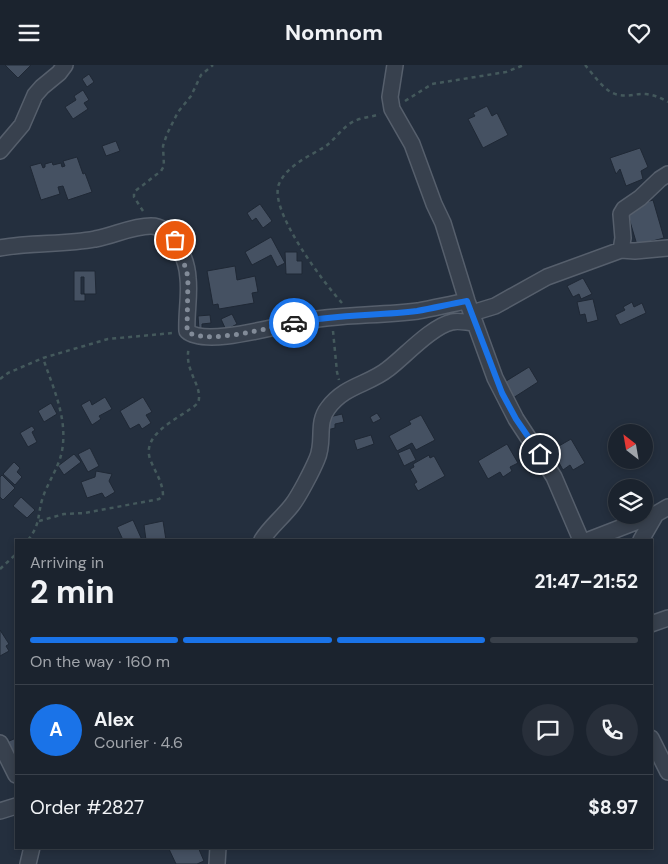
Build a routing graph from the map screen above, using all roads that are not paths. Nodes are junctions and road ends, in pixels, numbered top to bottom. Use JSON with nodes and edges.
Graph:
{"nodes":[{"id":1,"x":65,"y":65,"type":"edge"},
{"id":2,"x":395,"y":65,"type":"edge"},
{"id":3,"x":0,"y":151,"type":"edge"},
{"id":4,"x":668,"y":175,"type":"edge"},
{"id":5,"x":668,"y":247,"type":"edge"},
{"id":6,"x":0,"y":248,"type":"edge"},
{"id":7,"x":621,"y":250,"type":"junction"},
{"id":8,"x":471,"y":312,"type":"junction"},
{"id":9,"x":662,"y":510,"type":"edge"},
{"id":10,"x":263,"y":539,"type":"edge"},
{"id":11,"x":581,"y":539,"type":"edge"},
{"id":12,"x":591,"y":539,"type":"edge"},
{"id":13,"x":642,"y":539,"type":"edge"},
{"id":14,"x":668,"y":618,"type":"edge"},
{"id":15,"x":653,"y":623,"type":"edge"},
{"id":16,"x":653,"y":742,"type":"edge"},
{"id":17,"x":0,"y":743,"type":"edge"},
{"id":18,"x":668,"y":772,"type":"edge"},
{"id":19,"x":15,"y":773,"type":"edge"},
{"id":20,"x":15,"y":807,"type":"edge"},
{"id":21,"x":0,"y":811,"type":"edge"},
{"id":22,"x":32,"y":849,"type":"edge"},
{"id":23,"x":218,"y":849,"type":"edge"},
{"id":24,"x":28,"y":864,"type":"edge"},
{"id":25,"x":217,"y":864,"type":"edge"}],
"edges":[{"from":1,"to":3,"type":"street"},
{"from":2,"to":8,"type":"street"},
{"from":4,"to":7,"type":"street"},
{"from":5,"to":7,"type":"street"},
{"from":6,"to":8,"type":"street"},
{"from":7,"to":8,"type":"street"},
{"from":8,"to":10,"type":"street"},
{"from":8,"to":11,"type":"street"},
{"from":9,"to":12,"type":"street"},
{"from":9,"to":13,"type":"street"},
{"from":14,"to":15,"type":"street"},
{"from":16,"to":18,"type":"street"},
{"from":17,"to":19,"type":"street"},
{"from":20,"to":21,"type":"street"},
{"from":22,"to":24,"type":"street"},
{"from":23,"to":25,"type":"street"}]}
